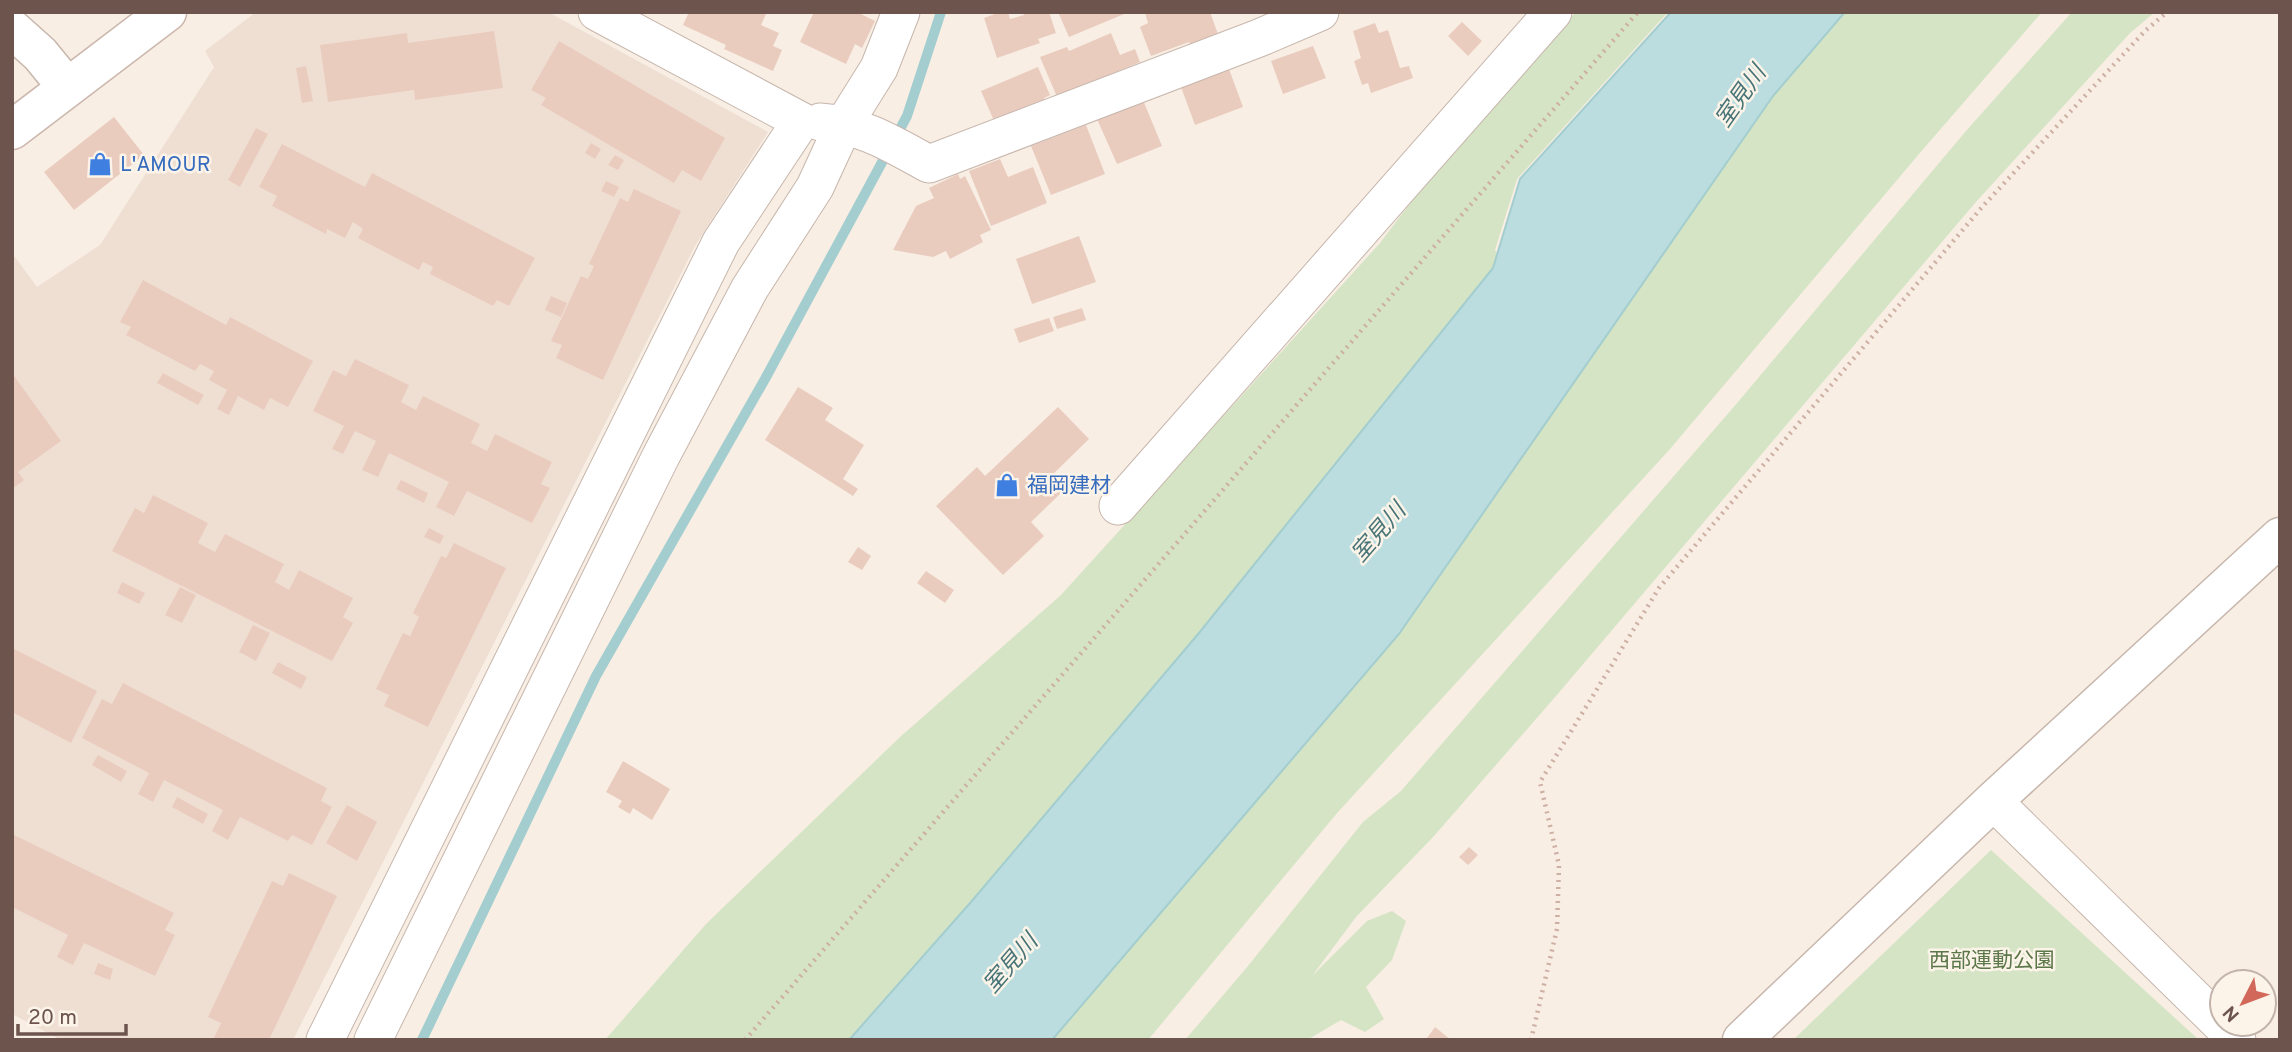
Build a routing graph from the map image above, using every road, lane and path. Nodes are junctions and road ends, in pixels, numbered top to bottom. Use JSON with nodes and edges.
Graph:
{"nodes":[{"id":1,"x":167,"y":12,"type":"edge"},
{"id":2,"x":597,"y":12,"type":"edge"},
{"id":3,"x":901,"y":12,"type":"edge"},
{"id":4,"x":1320,"y":12,"type":"edge"},
{"id":5,"x":1553,"y":12,"type":"edge"},
{"id":6,"x":1638,"y":12,"type":"edge"},
{"id":7,"x":2167,"y":12,"type":"edge"},
{"id":8,"x":1252,"y":25,"type":"edge"},
{"id":9,"x":12,"y":29,"type":"edge"},
{"id":10,"x":67,"y":87,"type":"junction"},
{"id":11,"x":801,"y":121,"type":"junction"},
{"id":12,"x":859,"y":129,"type":"junction"},
{"id":13,"x":12,"y":130,"type":"edge"},
{"id":14,"x":1118,"y":506,"type":"dead end"},
{"id":15,"x":2280,"y":537,"type":"edge"},
{"id":16,"x":1993,"y":801,"type":"junction"},
{"id":17,"x":325,"y":1040,"type":"edge"},
{"id":18,"x":373,"y":1040,"type":"edge"},
{"id":19,"x":745,"y":1040,"type":"edge"},
{"id":20,"x":1531,"y":1040,"type":"edge"},
{"id":21,"x":1742,"y":1040,"type":"edge"},
{"id":22,"x":2237,"y":1040,"type":"edge"}],
"edges":[{"from":1,"to":10,"type":"street"},
{"from":2,"to":11,"type":"street"},
{"from":3,"to":12,"type":"street"},
{"from":4,"to":8,"type":"street"},
{"from":5,"to":14,"type":"street"},
{"from":6,"to":19,"type":"path"},
{"from":7,"to":20,"type":"path"},
{"from":8,"to":12,"type":"street"},
{"from":9,"to":10,"type":"street"},
{"from":10,"to":13,"type":"street"},
{"from":11,"to":12,"type":"street"},
{"from":11,"to":17,"type":"street"},
{"from":12,"to":18,"type":"street"},
{"from":15,"to":16,"type":"street"},
{"from":16,"to":21,"type":"street"},
{"from":16,"to":22,"type":"street"}]}
